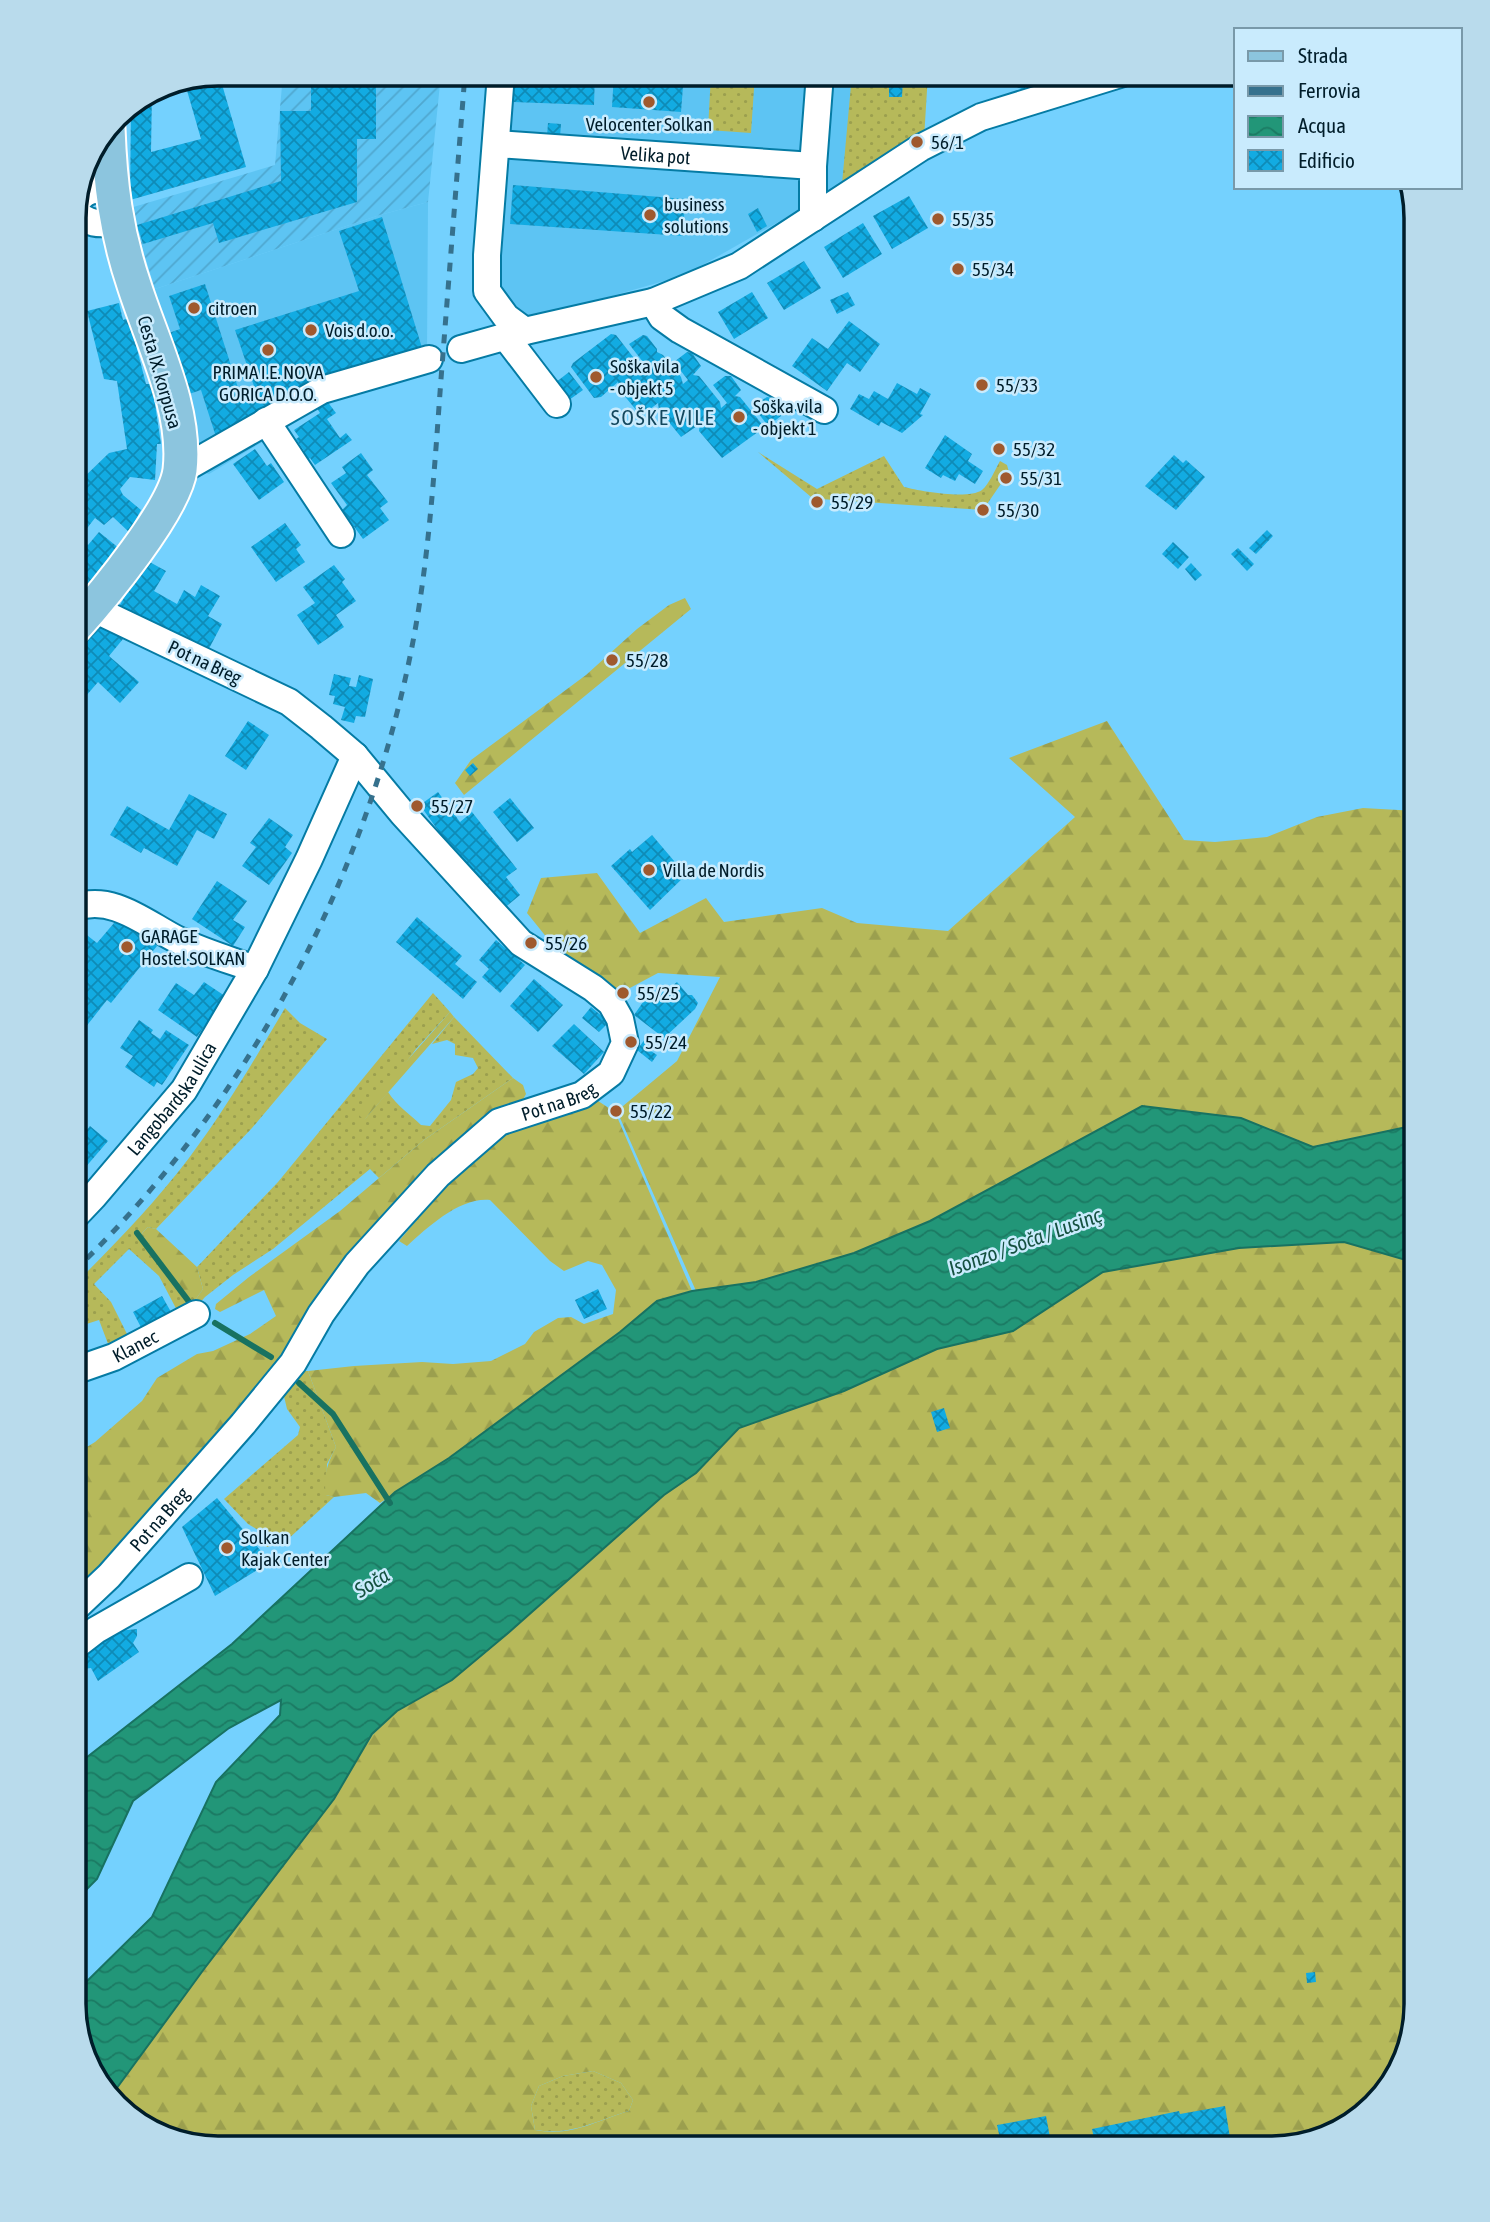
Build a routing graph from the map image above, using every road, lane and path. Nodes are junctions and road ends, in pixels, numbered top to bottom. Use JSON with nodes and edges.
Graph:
{"nodes":[{"id":1,"x":500,"y":86,"type":"edge"},
{"id":2,"x":819,"y":86,"type":"edge"},
{"id":3,"x":1081,"y":86,"type":"edge"},
{"id":4,"x":109,"y":143,"type":"edge"},
{"id":5,"x":497,"y":144,"type":"junction"},
{"id":6,"x":813,"y":166,"type":"junction"},
{"id":7,"x":111,"y":187,"type":"junction"},
{"id":8,"x":88,"y":191,"type":"edge"},
{"id":9,"x":813,"y":218,"type":"junction"},
{"id":10,"x":86,"y":222,"type":"edge"},
{"id":11,"x":117,"y":222,"type":"junction"},
{"id":12,"x":653,"y":302,"type":"junction"},
{"id":13,"x":515,"y":334,"type":"junction"},
{"id":14,"x":461,"y":349,"type":"dead end"},
{"id":15,"x":429,"y":359,"type":"dead end"},
{"id":16,"x":557,"y":404,"type":"dead end"},
{"id":17,"x":824,"y":410,"type":"dead end"},
{"id":18,"x":266,"y":421,"type":"junction"},
{"id":19,"x":180,"y":471,"type":"junction"},
{"id":20,"x":341,"y":534,"type":"dead end"},
{"id":21,"x":86,"y":614,"type":"edge"},
{"id":22,"x":86,"y":619,"type":"edge"},
{"id":23,"x":355,"y":756,"type":"junction"},
{"id":24,"x":86,"y":906,"type":"edge"},
{"id":25,"x":254,"y":969,"type":"junction"},
{"id":26,"x":86,"y":1203,"type":"edge"},
{"id":27,"x":196,"y":1314,"type":"dead end"},
{"id":28,"x":86,"y":1367,"type":"edge"},
{"id":29,"x":189,"y":1577,"type":"dead end"},
{"id":30,"x":86,"y":1597,"type":"edge"},
{"id":31,"x":86,"y":1638,"type":"edge"}],
"edges":[{"from":1,"to":5,"type":"street"},
{"from":2,"to":6,"type":"street"},
{"from":3,"to":9,"type":"street"},
{"from":4,"to":7,"type":"main road","name":"Cesta IX. korpusa"},
{"from":5,"to":6,"type":"street","name":"Velika pot"},
{"from":5,"to":13,"type":"street"},
{"from":6,"to":9,"type":"street"},
{"from":7,"to":8,"type":"street"},
{"from":7,"to":11,"type":"main road","name":"Cesta IX. korpusa"},
{"from":9,"to":12,"type":"street"},
{"from":10,"to":11,"type":"street"},
{"from":11,"to":19,"type":"main road","name":"Cesta IX. korpusa"},
{"from":12,"to":13,"type":"street"},
{"from":12,"to":17,"type":"street"},
{"from":13,"to":14,"type":"street"},
{"from":13,"to":16,"type":"street"},
{"from":15,"to":18,"type":"street"},
{"from":18,"to":19,"type":"street"},
{"from":18,"to":20,"type":"street"},
{"from":19,"to":21,"type":"main road","name":"Cesta IX. korpusa"},
{"from":22,"to":23,"type":"street","name":"Pot na Breg"},
{"from":23,"to":25,"type":"street","name":"Langobardska ulica"},
{"from":23,"to":30,"type":"street","name":"Pot na Breg"},
{"from":24,"to":25,"type":"street"},
{"from":25,"to":26,"type":"street","name":"Langobardska ulica"},
{"from":27,"to":28,"type":"street","name":"Klanec"},
{"from":29,"to":31,"type":"street"}]}
